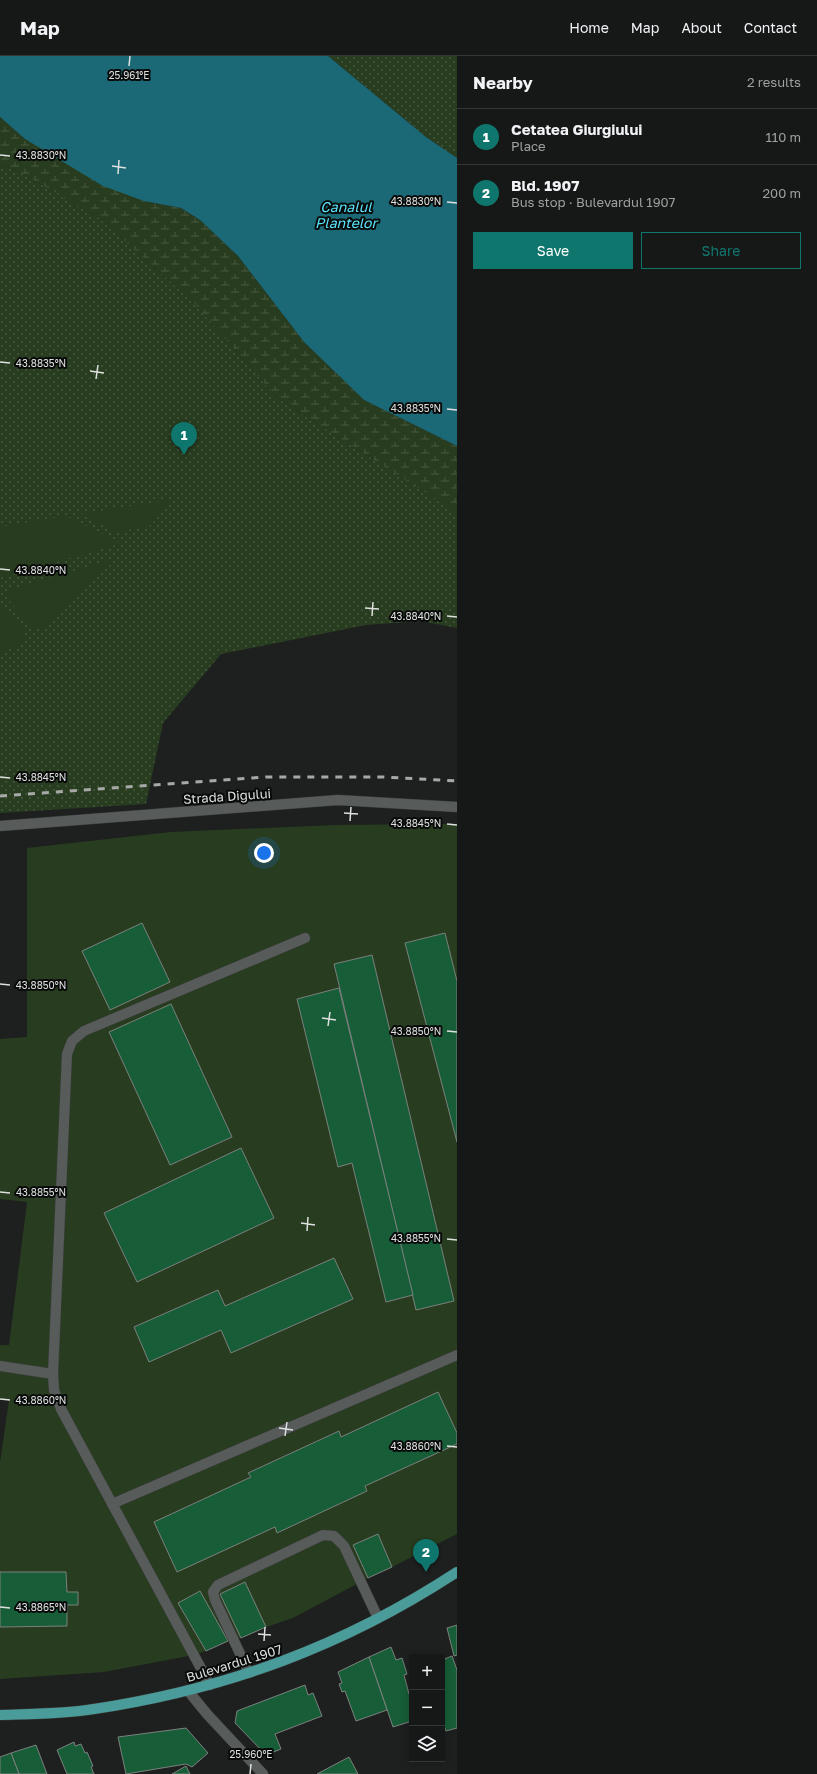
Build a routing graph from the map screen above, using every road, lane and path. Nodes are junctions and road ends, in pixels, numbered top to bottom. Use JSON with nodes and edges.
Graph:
{"nodes":[{"id":1,"x":457,"y":807,"type":"edge"},
{"id":2,"x":0,"y":826,"type":"edge"},
{"id":3,"x":305,"y":938,"type":"dead end"},
{"id":4,"x":457,"y":1355,"type":"edge"},
{"id":5,"x":0,"y":1366,"type":"edge"},
{"id":6,"x":53,"y":1374,"type":"junction"},
{"id":7,"x":112,"y":1504,"type":"junction"},
{"id":8,"x":457,"y":1572,"type":"edge"},
{"id":9,"x":378,"y":1618,"type":"junction"},
{"id":10,"x":249,"y":1673,"type":"junction"},
{"id":11,"x":210,"y":1685,"type":"junction"},
{"id":12,"x":189,"y":1692,"type":"junction"},
{"id":13,"x":0,"y":1715,"type":"edge"},
{"id":14,"x":263,"y":1774,"type":"edge"}],
"edges":[{"from":1,"to":2,"type":"street","name":"Strada Digului"},
{"from":3,"to":6,"type":"street"},
{"from":4,"to":7,"type":"street"},
{"from":5,"to":6,"type":"street"},
{"from":6,"to":7,"type":"street"},
{"from":7,"to":11,"type":"street"},
{"from":8,"to":9,"type":"main road","name":"Bulevardul 1907"},
{"from":9,"to":10,"type":"main road","name":"Bulevardul 1907"},
{"from":9,"to":10,"type":"street"},
{"from":10,"to":11,"type":"main road","name":"Bulevardul 1907"},
{"from":11,"to":12,"type":"main road","name":"Bulevardul 1907"},
{"from":12,"to":13,"type":"main road","name":"Bulevardul 1907"},
{"from":12,"to":14,"type":"street"}]}
